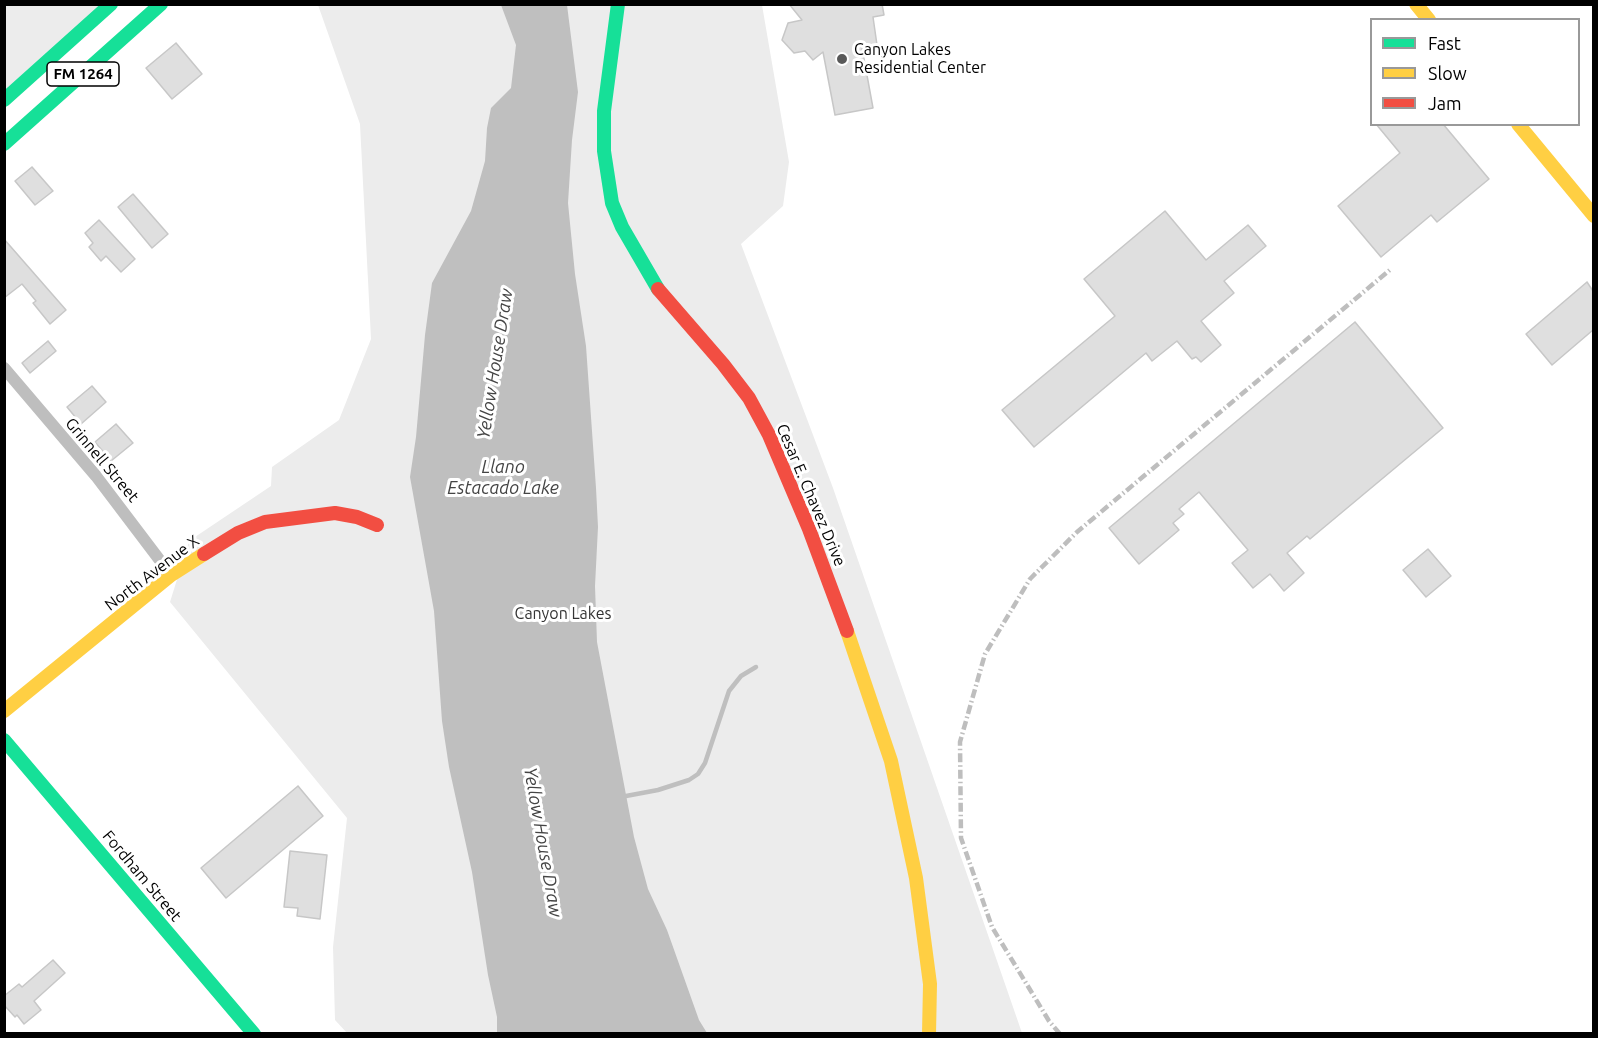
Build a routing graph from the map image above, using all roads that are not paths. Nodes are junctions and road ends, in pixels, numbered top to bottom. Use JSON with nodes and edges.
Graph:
{"nodes":[{"id":1,"x":111,"y":4,"type":"edge"},
{"id":2,"x":161,"y":4,"type":"edge"},
{"id":3,"x":618,"y":4,"type":"edge"},
{"id":4,"x":1416,"y":4,"type":"edge"},
{"id":5,"x":1427,"y":18,"type":"edge"},
{"id":6,"x":4,"y":100,"type":"edge"},
{"id":7,"x":1520,"y":126,"type":"edge"},
{"id":8,"x":4,"y":144,"type":"edge"},
{"id":9,"x":1593,"y":216,"type":"edge"},
{"id":10,"x":4,"y":368,"type":"edge"},
{"id":11,"x":377,"y":525,"type":"dead end"},
{"id":12,"x":171,"y":575,"type":"junction"},
{"id":13,"x":4,"y":711,"type":"edge"},
{"id":14,"x":4,"y":740,"type":"edge"},
{"id":15,"x":254,"y":1034,"type":"edge"},
{"id":16,"x":929,"y":1034,"type":"edge"}],
"edges":[{"from":1,"to":6,"type":"street","number":"FM 1264"},
{"from":2,"to":8,"type":"street","number":"FM 1264"},
{"from":3,"to":16,"type":"street","name":"Cesar E. Chavez Drive"},
{"from":4,"to":5,"type":"street"},
{"from":7,"to":9,"type":"street"},
{"from":10,"to":12,"type":"street","name":"Grinnell Street"},
{"from":11,"to":12,"type":"street","name":"North Avenue X"},
{"from":12,"to":13,"type":"street","name":"North Avenue X"},
{"from":14,"to":15,"type":"street","name":"Fordham Street"}]}
